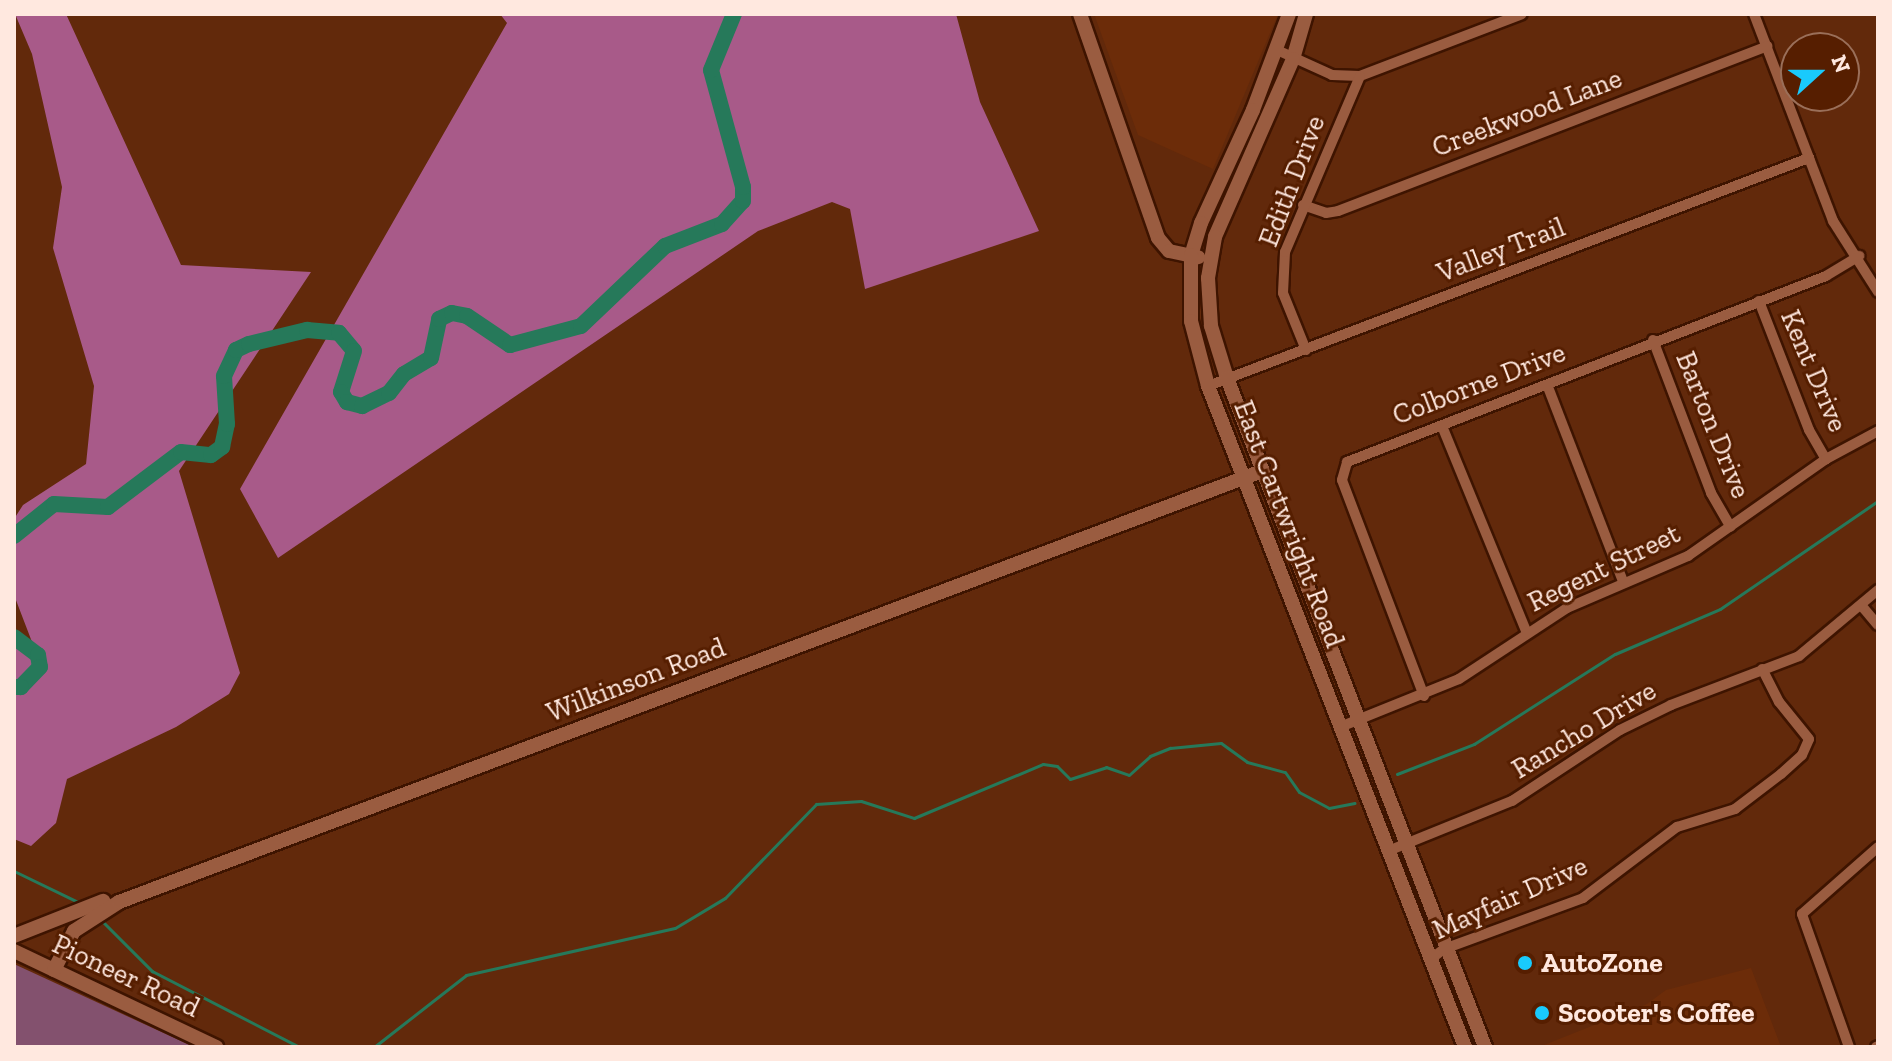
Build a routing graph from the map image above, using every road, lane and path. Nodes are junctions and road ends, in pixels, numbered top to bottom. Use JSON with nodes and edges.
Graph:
{"nodes":[{"id":1,"x":1080,"y":14,"type":"edge"},
{"id":2,"x":1289,"y":14,"type":"edge"},
{"id":3,"x":1306,"y":14,"type":"edge"},
{"id":4,"x":1522,"y":14,"type":"edge"},
{"id":5,"x":1754,"y":14,"type":"edge"},
{"id":6,"x":1767,"y":46,"type":"junction"},
{"id":7,"x":1277,"y":50,"type":"junction"},
{"id":8,"x":1293,"y":59,"type":"junction"},
{"id":9,"x":1360,"y":76,"type":"junction"},
{"id":10,"x":1809,"y":158,"type":"junction"},
{"id":11,"x":1303,"y":205,"type":"junction"},
{"id":12,"x":1191,"y":255,"type":"junction"},
{"id":13,"x":1859,"y":256,"type":"junction"},
{"id":14,"x":1211,"y":259,"type":"junction"},
{"id":15,"x":1878,"y":292,"type":"edge"},
{"id":16,"x":1759,"y":301,"type":"junction"},
{"id":17,"x":1653,"y":340,"type":"junction"},
{"id":18,"x":1306,"y":350,"type":"junction"},
{"id":19,"x":1227,"y":378,"type":"junction"},
{"id":20,"x":1208,"y":386,"type":"junction"},
{"id":21,"x":1548,"y":387,"type":"junction"},
{"id":22,"x":1442,"y":426,"type":"junction"},
{"id":23,"x":1878,"y":431,"type":"edge"},
{"id":24,"x":1826,"y":459,"type":"junction"},
{"id":25,"x":1262,"y":471,"type":"junction"},
{"id":26,"x":1244,"y":479,"type":"junction"},
{"id":27,"x":1731,"y":527,"type":"junction"},
{"id":28,"x":1623,"y":581,"type":"junction"},
{"id":29,"x":1878,"y":590,"type":"edge"},
{"id":30,"x":1861,"y":605,"type":"junction"},
{"id":31,"x":1878,"y":625,"type":"edge"},
{"id":32,"x":1527,"y":633,"type":"junction"},
{"id":33,"x":1762,"y":669,"type":"junction"},
{"id":34,"x":1424,"y":696,"type":"junction"},
{"id":35,"x":1357,"y":721,"type":"junction"},
{"id":36,"x":1340,"y":727,"type":"junction"},
{"id":37,"x":1404,"y":844,"type":"junction"},
{"id":38,"x":1878,"y":847,"type":"edge"},
{"id":39,"x":1388,"y":851,"type":"junction"},
{"id":40,"x":116,"y":900,"type":"junction"},
{"id":41,"x":14,"y":936,"type":"edge"},
{"id":42,"x":1444,"y":949,"type":"junction"},
{"id":43,"x":14,"y":951,"type":"edge"},
{"id":44,"x":1431,"y":959,"type":"junction"},
{"id":45,"x":54,"y":970,"type":"junction"},
{"id":46,"x":216,"y":1047,"type":"edge"},
{"id":47,"x":1465,"y":1047,"type":"edge"},
{"id":48,"x":1485,"y":1047,"type":"edge"},
{"id":49,"x":1849,"y":1047,"type":"edge"}],
"edges":[{"from":1,"to":12,"type":"main road"},
{"from":2,"to":7,"type":"main road","name":"East Cartwright Road"},
{"from":3,"to":8,"type":"main road","name":"East Cartwright Road"},
{"from":4,"to":9,"type":"street"},
{"from":5,"to":6,"type":"street"},
{"from":6,"to":10,"type":"street"},
{"from":6,"to":11,"type":"street","name":"Creekwood Lane"},
{"from":7,"to":8,"type":"street"},
{"from":7,"to":12,"type":"main road","name":"East Cartwright Road"},
{"from":8,"to":9,"type":"street"},
{"from":8,"to":14,"type":"main road","name":"East Cartwright Road"},
{"from":9,"to":11,"type":"street","name":"Edith Drive"},
{"from":10,"to":13,"type":"street"},
{"from":10,"to":18,"type":"street","name":"Valley Trail"},
{"from":11,"to":18,"type":"street","name":"Edith Drive"},
{"from":12,"to":14,"type":"main road"},
{"from":12,"to":20,"type":"main road","name":"East Cartwright Road"},
{"from":13,"to":15,"type":"street"},
{"from":13,"to":16,"type":"street","name":"Colborne Drive"},
{"from":14,"to":19,"type":"main road","name":"East Cartwright Road"},
{"from":16,"to":17,"type":"street","name":"Colborne Drive"},
{"from":16,"to":24,"type":"street","name":"Kent Drive"},
{"from":17,"to":21,"type":"street","name":"Colborne Drive"},
{"from":17,"to":27,"type":"street","name":"Barton Drive"},
{"from":18,"to":19,"type":"street","name":"Valley Trail"},
{"from":19,"to":20,"type":"street","name":"Valley Trail"},
{"from":19,"to":25,"type":"main road","name":"East Cartwright Road"},
{"from":20,"to":26,"type":"main road","name":"East Cartwright Road"},
{"from":21,"to":22,"type":"street","name":"Colborne Drive"},
{"from":21,"to":28,"type":"street"},
{"from":22,"to":32,"type":"street"},
{"from":22,"to":34,"type":"street","name":"Colborne Drive"},
{"from":23,"to":24,"type":"street","name":"Regent Street"},
{"from":24,"to":27,"type":"street","name":"Regent Street"},
{"from":25,"to":26,"type":"main road","name":"Wilkinson Road"},
{"from":25,"to":35,"type":"main road","name":"East Cartwright Road"},
{"from":26,"to":36,"type":"main road","name":"East Cartwright Road"},
{"from":26,"to":40,"type":"main road","name":"Wilkinson Road"},
{"from":27,"to":28,"type":"street","name":"Regent Street"},
{"from":28,"to":32,"type":"street","name":"Regent Street"},
{"from":29,"to":30,"type":"street","name":"Rancho Drive"},
{"from":30,"to":31,"type":"street"},
{"from":30,"to":33,"type":"street","name":"Rancho Drive"},
{"from":32,"to":34,"type":"street","name":"Regent Street"},
{"from":33,"to":37,"type":"street","name":"Rancho Drive"},
{"from":33,"to":42,"type":"street","name":"Mayfair Drive"},
{"from":34,"to":35,"type":"street","name":"Regent Street"},
{"from":35,"to":36,"type":"street","name":"Regent Street"},
{"from":35,"to":37,"type":"main road","name":"East Cartwright Road"},
{"from":36,"to":39,"type":"main road","name":"East Cartwright Road"},
{"from":37,"to":39,"type":"street","name":"Rancho Drive"},
{"from":37,"to":42,"type":"main road","name":"East Cartwright Road"},
{"from":38,"to":49,"type":"street"},
{"from":39,"to":44,"type":"main road","name":"East Cartwright Road"},
{"from":40,"to":41,"type":"main road"},
{"from":40,"to":45,"type":"main road","name":"Wilkinson Road"},
{"from":42,"to":44,"type":"street","name":"Mayfair Drive"},
{"from":42,"to":48,"type":"main road","name":"East Cartwright Road"},
{"from":43,"to":45,"type":"main road","name":"Pioneer Road"},
{"from":44,"to":47,"type":"main road","name":"East Cartwright Road"},
{"from":45,"to":46,"type":"main road","name":"Pioneer Road"}]}
